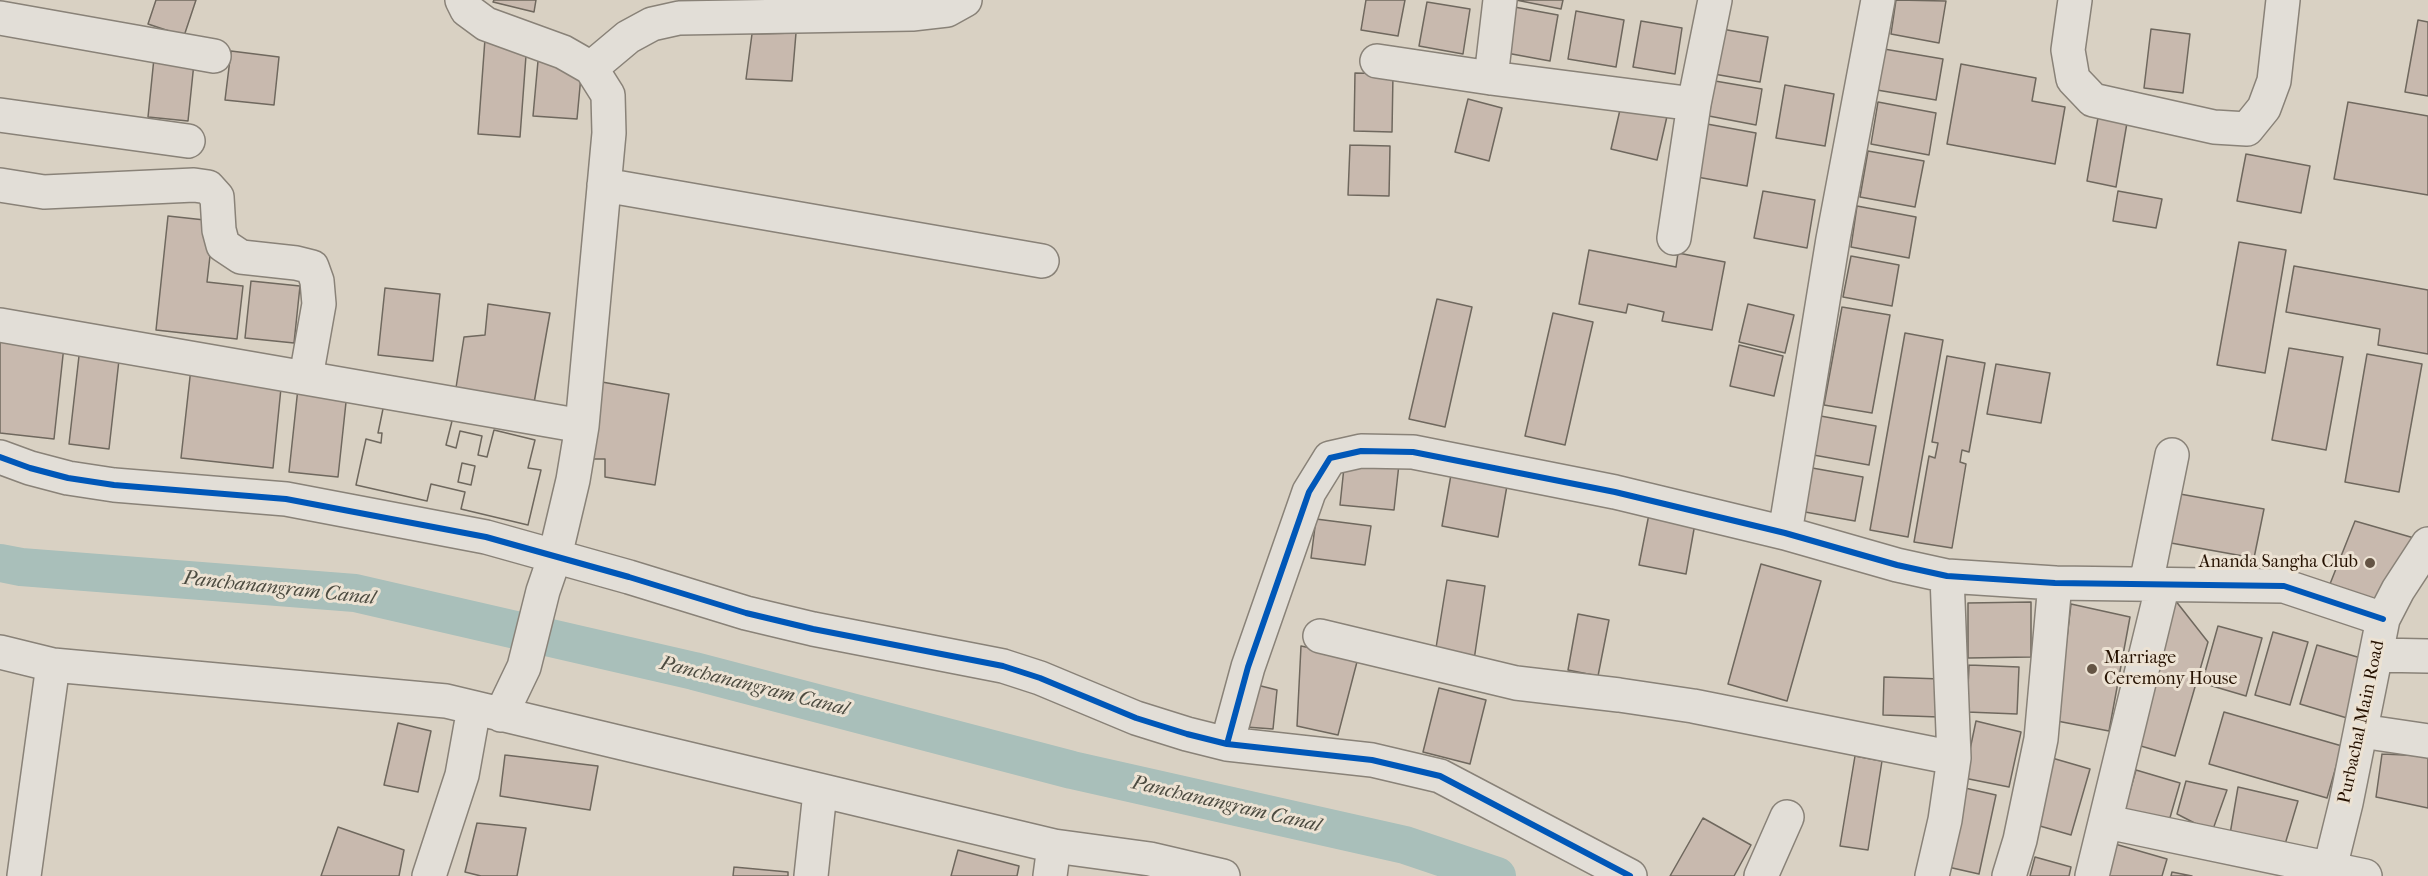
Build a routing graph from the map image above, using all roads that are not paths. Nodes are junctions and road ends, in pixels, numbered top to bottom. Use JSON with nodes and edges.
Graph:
{"nodes":[{"id":1,"x":462,"y":0,"type":"edge"},
{"id":2,"x":964,"y":0,"type":"edge"},
{"id":3,"x":1500,"y":0,"type":"edge"},
{"id":4,"x":1715,"y":0,"type":"edge"},
{"id":5,"x":1878,"y":0,"type":"edge"},
{"id":6,"x":2075,"y":0,"type":"edge"},
{"id":7,"x":2283,"y":0,"type":"edge"},
{"id":8,"x":0,"y":18,"type":"edge"},
{"id":9,"x":214,"y":56,"type":"dead end"},
{"id":10,"x":1377,"y":61,"type":"dead end"},
{"id":11,"x":591,"y":68,"type":"junction"},
{"id":12,"x":1491,"y":78,"type":"junction"},
{"id":13,"x":1694,"y":104,"type":"junction"},
{"id":14,"x":0,"y":115,"type":"edge"},
{"id":15,"x":188,"y":141,"type":"dead end"},
{"id":16,"x":0,"y":185,"type":"edge"},
{"id":17,"x":604,"y":185,"type":"junction"},
{"id":18,"x":1674,"y":238,"type":"dead end"},
{"id":19,"x":1042,"y":261,"type":"dead end"},
{"id":20,"x":0,"y":325,"type":"edge"},
{"id":21,"x":306,"y":377,"type":"junction"},
{"id":22,"x":582,"y":426,"type":"junction"},
{"id":23,"x":2172,"y":455,"type":"dead end"},
{"id":24,"x":0,"y":457,"type":"edge"},
{"id":25,"x":1785,"y":532,"type":"junction"},
{"id":26,"x":2428,"y":544,"type":"edge"},
{"id":27,"x":555,"y":556,"type":"junction"},
{"id":28,"x":1947,"y":576,"type":"junction"},
{"id":29,"x":2055,"y":583,"type":"junction"},
{"id":30,"x":2154,"y":584,"type":"junction"},
{"id":31,"x":2383,"y":619,"type":"junction"},
{"id":32,"x":1320,"y":636,"type":"dead end"},
{"id":33,"x":0,"y":652,"type":"edge"},
{"id":34,"x":2376,"y":655,"type":"junction"},
{"id":35,"x":2428,"y":656,"type":"edge"},
{"id":36,"x":53,"y":665,"type":"junction"},
{"id":37,"x":488,"y":711,"type":"junction"},
{"id":38,"x":2361,"y":731,"type":"junction"},
{"id":39,"x":2428,"y":741,"type":"edge"},
{"id":40,"x":1227,"y":744,"type":"junction"},
{"id":41,"x":1954,"y":758,"type":"junction"},
{"id":42,"x":820,"y":792,"type":"junction"},
{"id":43,"x":1787,"y":817,"type":"dead end"},
{"id":44,"x":2107,"y":822,"type":"junction"},
{"id":45,"x":1052,"y":861,"type":"edge"},
{"id":46,"x":2329,"y":873,"type":"edge"},
{"id":47,"x":24,"y":876,"type":"edge"},
{"id":48,"x":30,"y":876,"type":"edge"},
{"id":49,"x":429,"y":876,"type":"edge"},
{"id":50,"x":811,"y":876,"type":"edge"},
{"id":51,"x":1223,"y":876,"type":"edge"},
{"id":52,"x":1630,"y":876,"type":"edge"},
{"id":53,"x":1761,"y":876,"type":"edge"},
{"id":54,"x":1932,"y":876,"type":"edge"},
{"id":55,"x":2009,"y":876,"type":"edge"},
{"id":56,"x":2092,"y":876,"type":"edge"},
{"id":57,"x":2365,"y":876,"type":"edge"}],
"edges":[{"from":1,"to":11,"type":"street"},
{"from":2,"to":11,"type":"street"},
{"from":3,"to":12,"type":"street"},
{"from":4,"to":13,"type":"street"},
{"from":5,"to":25,"type":"street"},
{"from":6,"to":7,"type":"street"},
{"from":8,"to":9,"type":"street"},
{"from":10,"to":12,"type":"street"},
{"from":11,"to":17,"type":"street"},
{"from":12,"to":13,"type":"street"},
{"from":13,"to":18,"type":"street"},
{"from":14,"to":15,"type":"street"},
{"from":16,"to":21,"type":"street"},
{"from":17,"to":19,"type":"street"},
{"from":17,"to":22,"type":"street"},
{"from":20,"to":21,"type":"street"},
{"from":21,"to":22,"type":"street"},
{"from":22,"to":27,"type":"street"},
{"from":23,"to":30,"type":"street"},
{"from":24,"to":27,"type":"street"},
{"from":25,"to":28,"type":"street"},
{"from":25,"to":40,"type":"street"},
{"from":26,"to":31,"type":"street","name":"Purbachal Main Road"},
{"from":27,"to":37,"type":"street"},
{"from":27,"to":40,"type":"street"},
{"from":28,"to":29,"type":"street"},
{"from":28,"to":41,"type":"street"},
{"from":29,"to":30,"type":"street"},
{"from":29,"to":55,"type":"street"},
{"from":30,"to":31,"type":"street"},
{"from":30,"to":44,"type":"street"},
{"from":31,"to":34,"type":"street","name":"Purbachal Main Road"},
{"from":32,"to":41,"type":"street"},
{"from":33,"to":36,"type":"street"},
{"from":34,"to":35,"type":"street"},
{"from":34,"to":38,"type":"street","name":"Purbachal Main Road"},
{"from":36,"to":37,"type":"street"},
{"from":36,"to":47,"type":"street"},
{"from":37,"to":42,"type":"street"},
{"from":37,"to":49,"type":"street"},
{"from":38,"to":39,"type":"street"},
{"from":38,"to":46,"type":"street","name":"Purbachal Main Road"},
{"from":40,"to":52,"type":"street"},
{"from":41,"to":54,"type":"street"},
{"from":42,"to":45,"type":"street"},
{"from":42,"to":50,"type":"street"},
{"from":43,"to":53,"type":"street"},
{"from":44,"to":46,"type":"street"},
{"from":44,"to":56,"type":"street"},
{"from":45,"to":51,"type":"street"},
{"from":46,"to":57,"type":"street"},
{"from":47,"to":48,"type":"street"}]}
